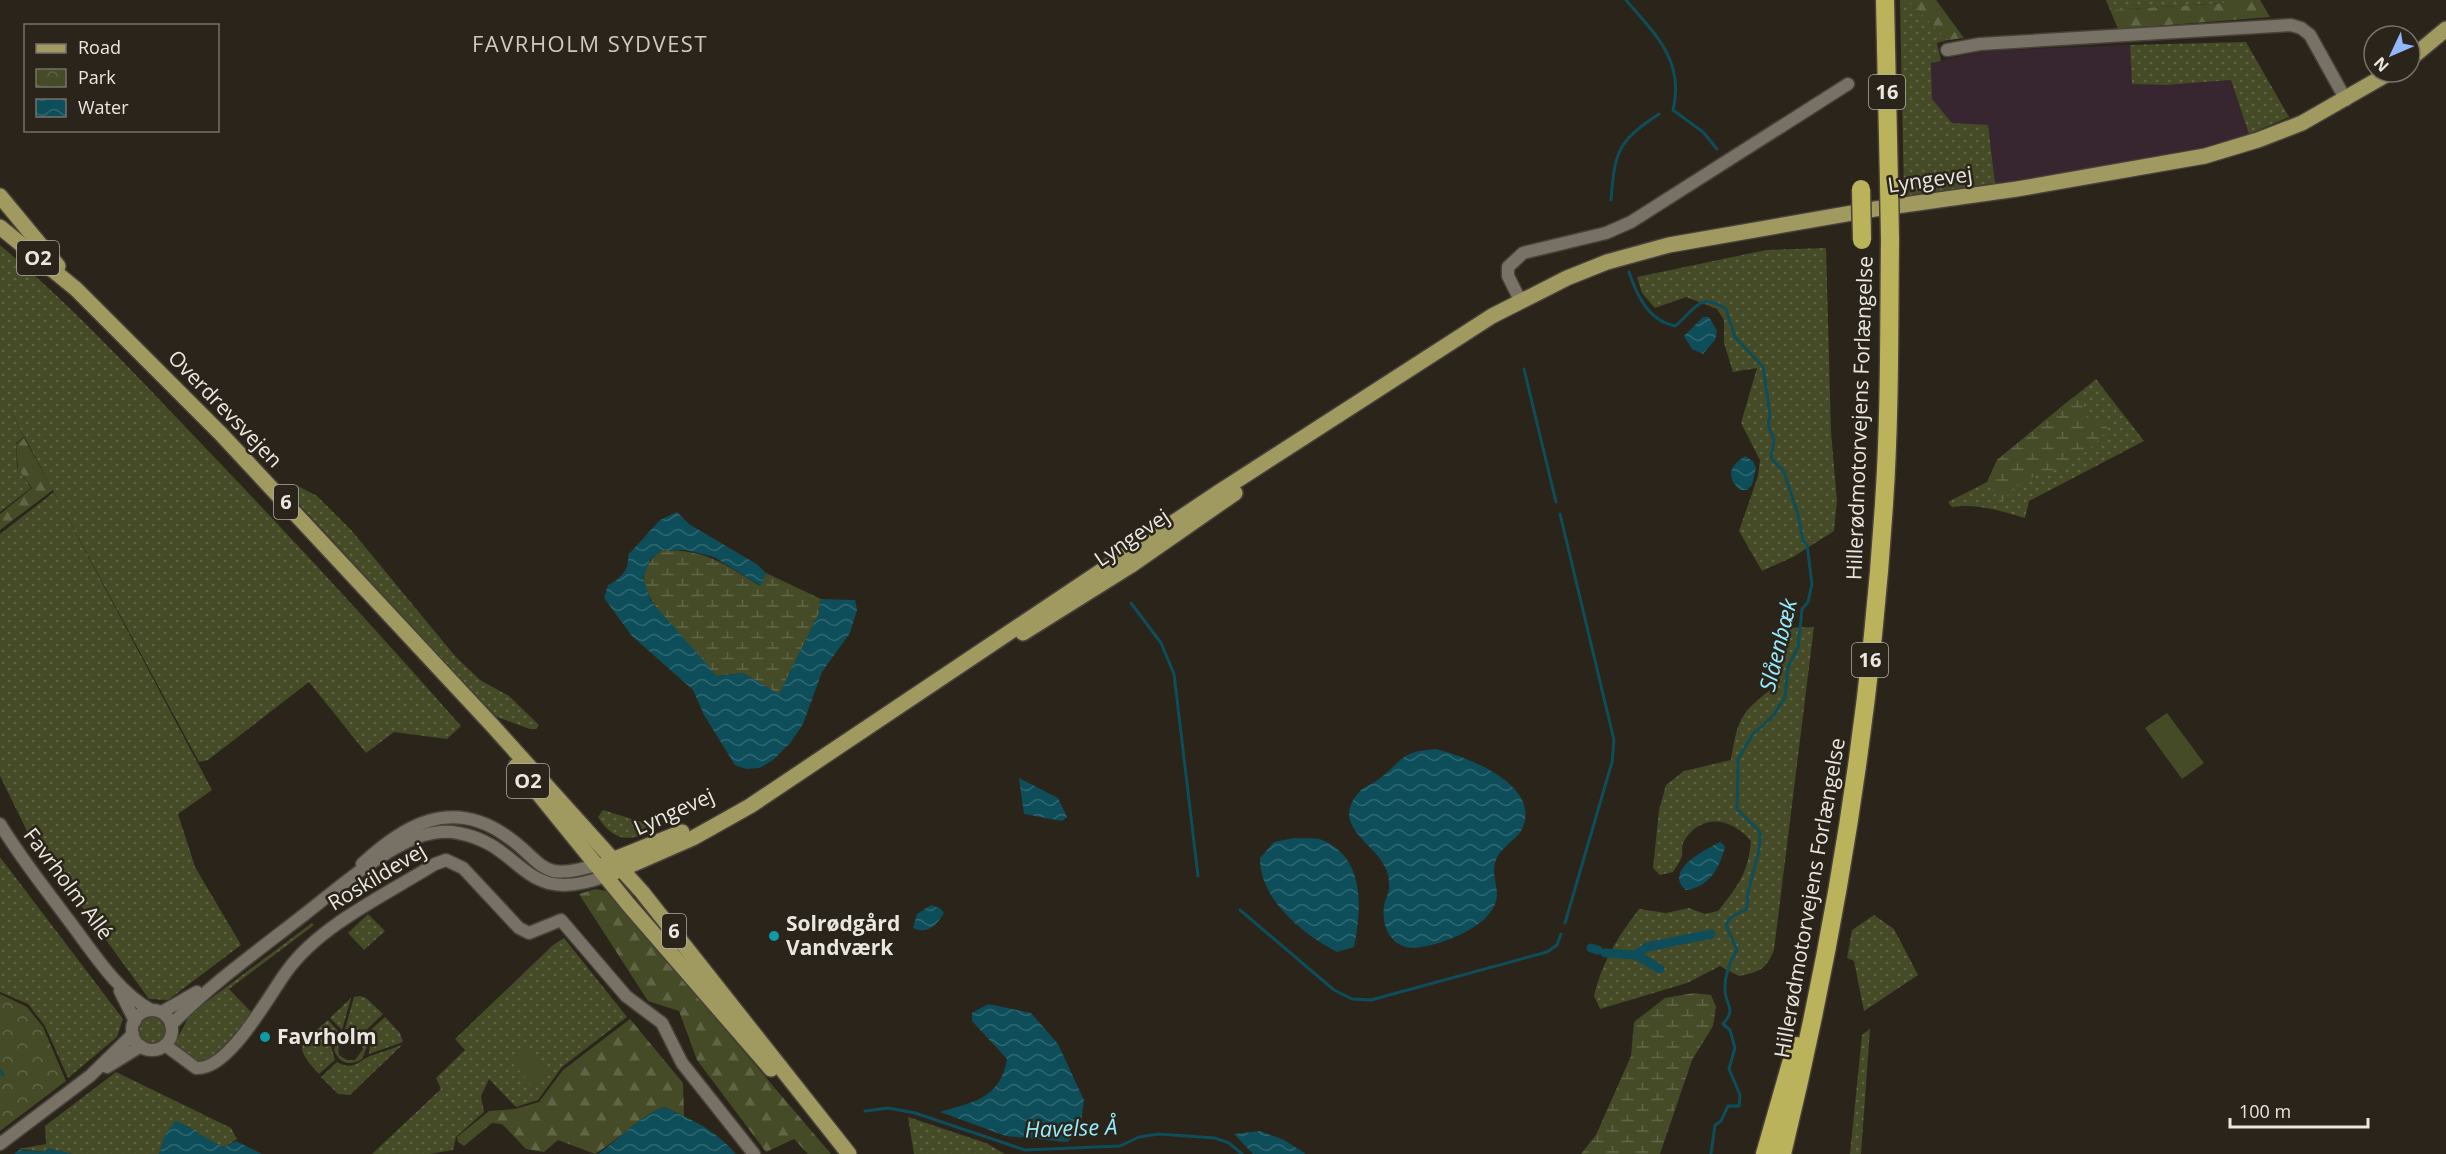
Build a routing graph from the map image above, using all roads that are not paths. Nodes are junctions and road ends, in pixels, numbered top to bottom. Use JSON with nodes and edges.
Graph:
{"nodes":[{"id":1,"x":1885,"y":0,"type":"edge"},
{"id":2,"x":2446,"y":29,"type":"edge"},
{"id":3,"x":2422,"y":49,"type":"edge"},
{"id":4,"x":1947,"y":50,"type":"dead end"},
{"id":5,"x":1848,"y":84,"type":"dead end"},
{"id":6,"x":2372,"y":84,"type":"edge"},
{"id":7,"x":2346,"y":100,"type":"junction"},
{"id":8,"x":1861,"y":189,"type":"dead end"},
{"id":9,"x":0,"y":196,"type":"edge"},
{"id":10,"x":7,"y":207,"type":"edge"},
{"id":11,"x":0,"y":227,"type":"edge"},
{"id":12,"x":1862,"y":240,"type":"dead end"},
{"id":13,"x":76,"y":289,"type":"junction"},
{"id":14,"x":1520,"y":300,"type":"junction"},
{"id":15,"x":462,"y":695,"type":"junction"},
{"id":16,"x":0,"y":824,"type":"edge"},
{"id":17,"x":610,"y":867,"type":"junction"},
{"id":18,"x":105,"y":967,"type":"junction"},
{"id":19,"x":223,"y":977,"type":"junction"},
{"id":20,"x":1816,"y":1007,"type":"junction"},
{"id":21,"x":156,"y":1011,"type":"junction"},
{"id":22,"x":135,"y":1021,"type":"junction"},
{"id":23,"x":171,"y":1024,"type":"junction"},
{"id":24,"x":133,"y":1034,"type":"junction"},
{"id":25,"x":165,"y":1045,"type":"junction"},
{"id":26,"x":141,"y":1046,"type":"junction"},
{"id":27,"x":90,"y":1076,"type":"junction"},
{"id":28,"x":834,"y":1136,"type":"junction"},
{"id":29,"x":0,"y":1144,"type":"edge"},
{"id":30,"x":754,"y":1154,"type":"edge"},
{"id":31,"x":849,"y":1154,"type":"edge"},
{"id":32,"x":1765,"y":1154,"type":"edge"},
{"id":33,"x":1782,"y":1154,"type":"edge"}],
"edges":[{"from":1,"to":20,"type":"highway","name":"Hillerødmotorvejens Forlængelse","number":"16","bridge":true},
{"from":2,"to":3,"type":"main road"},
{"from":4,"to":7,"type":"street"},
{"from":5,"to":14,"type":"street"},
{"from":6,"to":7,"type":"main road","name":"Lyngevej"},
{"from":7,"to":14,"type":"main road","name":"Lyngevej"},
{"from":8,"to":12,"type":"highway","bridge":true},
{"from":9,"to":10,"type":"main road","name":"Overdrevsvejen","number":"6"},
{"from":10,"to":13,"type":"main road","name":"Overdrevsvejen","number":"6"},
{"from":11,"to":13,"type":"main road","name":"Overdrevsvejen","number":"O2"},
{"from":13,"to":15,"type":"main road","name":"Overdrevsvejen","number":"6"},
{"from":14,"to":17,"type":"main road","name":"Lyngevej"},
{"from":15,"to":17,"type":"main road","name":"Overdrevsvejen","number":"6"},
{"from":15,"to":17,"type":"main road","name":"Overdrevsvejen","number":"O2"},
{"from":16,"to":18,"type":"street","name":"Favrholm Allé"},
{"from":17,"to":19,"type":"street","name":"Roskildevej"},
{"from":17,"to":28,"type":"main road","number":"6"},
{"from":17,"to":28,"type":"main road"},
{"from":18,"to":21,"type":"street","name":"Favrholm Allé"},
{"from":18,"to":22,"type":"street","name":"Favrholm Allé"},
{"from":19,"to":21,"type":"street","name":"Roskildevej"},
{"from":19,"to":23,"type":"street","name":"Roskildevej"},
{"from":20,"to":32,"type":"highway"},
{"from":20,"to":33,"type":"highway","name":"Hillerødmotorvejens Forlængelse","number":"16"},
{"from":21,"to":22,"type":"street"},
{"from":21,"to":23,"type":"street"},
{"from":22,"to":24,"type":"street"},
{"from":23,"to":25,"type":"street"},
{"from":24,"to":26,"type":"street"},
{"from":24,"to":27,"type":"street"},
{"from":25,"to":26,"type":"street"},
{"from":25,"to":30,"type":"street","name":"Roskildevej"},
{"from":26,"to":27,"type":"street"},
{"from":27,"to":29,"type":"street"},
{"from":28,"to":31,"type":"main road","number":"6"}]}
